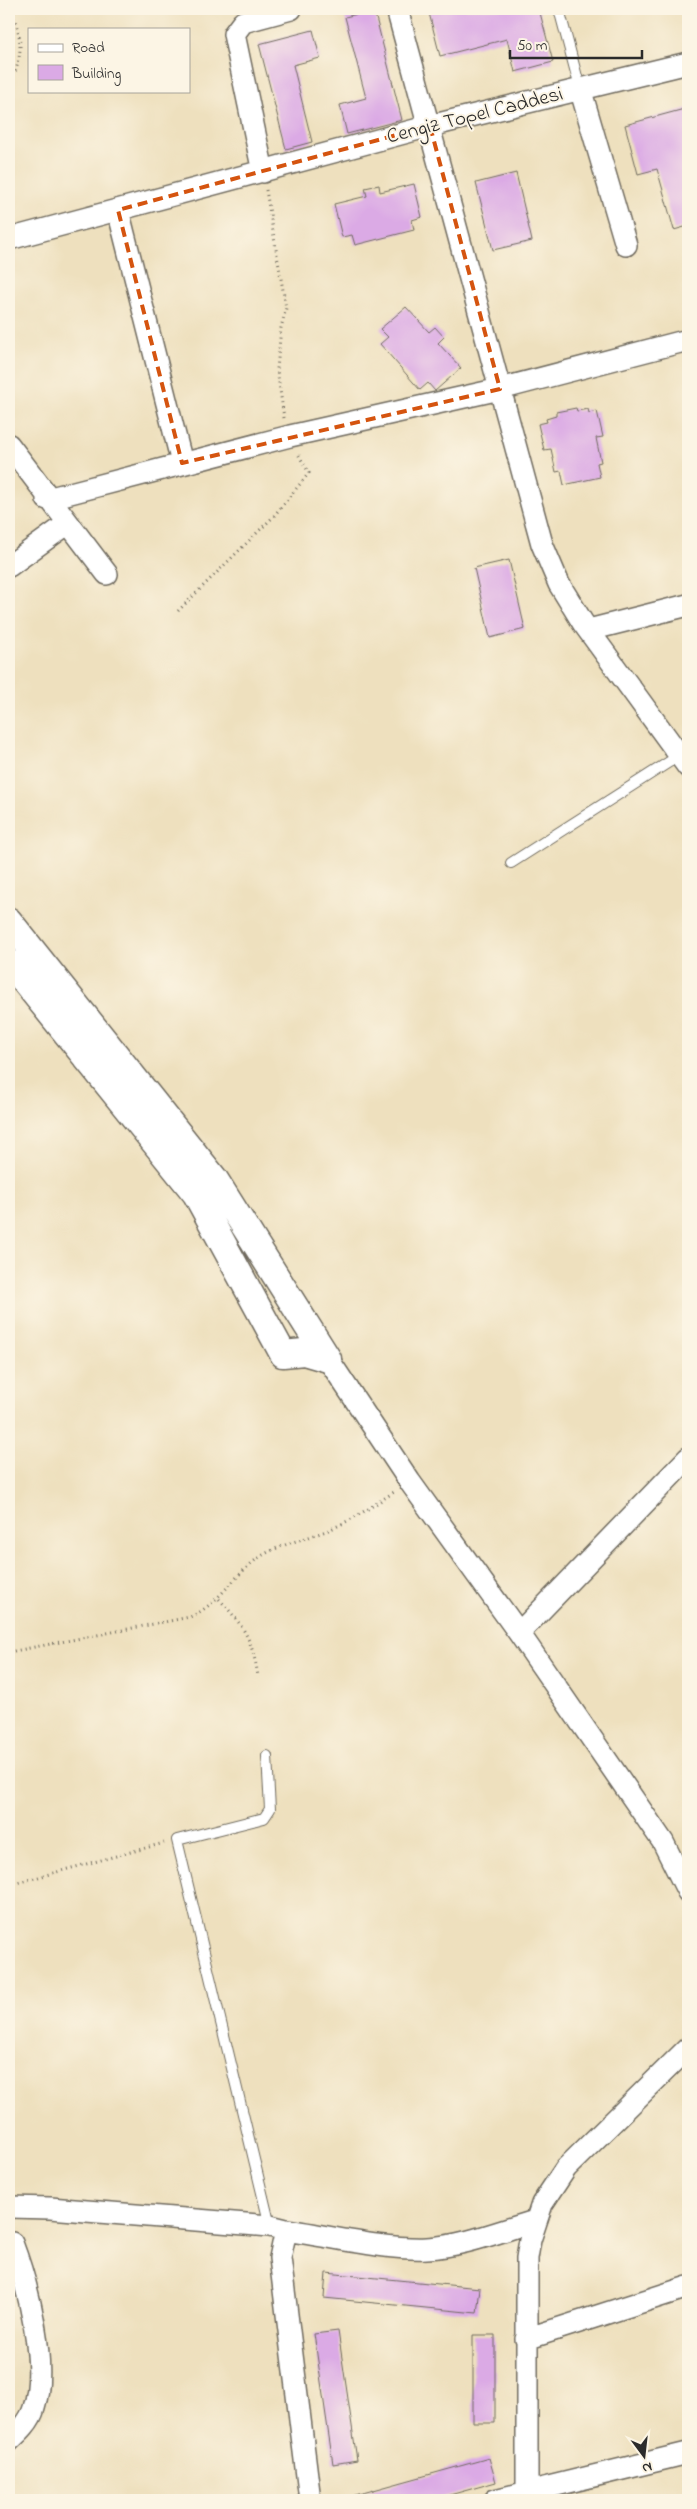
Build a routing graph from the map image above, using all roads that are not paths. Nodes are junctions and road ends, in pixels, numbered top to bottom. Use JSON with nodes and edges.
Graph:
{"nodes":[{"id":1,"x":291,"y":9,"type":"edge"},
{"id":2,"x":397,"y":9,"type":"edge"},
{"id":3,"x":559,"y":9,"type":"edge"},
{"id":4,"x":688,"y":63,"type":"edge"},
{"id":5,"x":580,"y":88,"type":"junction"},
{"id":6,"x":430,"y":126,"type":"junction"},
{"id":7,"x":263,"y":172,"type":"junction"},
{"id":8,"x":118,"y":210,"type":"junction"},
{"id":9,"x":9,"y":239,"type":"edge"},
{"id":10,"x":626,"y":245,"type":"dead end"},
{"id":11,"x":688,"y":340,"type":"edge"},
{"id":12,"x":500,"y":389,"type":"junction"},
{"id":13,"x":9,"y":445,"type":"edge"},
{"id":14,"x":182,"y":463,"type":"junction"},
{"id":15,"x":47,"y":499,"type":"junction"},
{"id":16,"x":67,"y":524,"type":"junction"},
{"id":17,"x":9,"y":566,"type":"edge"},
{"id":18,"x":106,"y":574,"type":"dead end"},
{"id":19,"x":688,"y":604,"type":"edge"},
{"id":20,"x":589,"y":630,"type":"junction"},
{"id":21,"x":686,"y":757,"type":"edge"},
{"id":22,"x":511,"y":863,"type":"dead end"},
{"id":23,"x":9,"y":921,"type":"edge"},
{"id":24,"x":9,"y":962,"type":"edge"},
{"id":25,"x":328,"y":1360,"type":"junction"},
{"id":26,"x":688,"y":1458,"type":"edge"},
{"id":27,"x":519,"y":1634,"type":"junction"},
{"id":28,"x":267,"y":1756,"type":"dead end"},
{"id":29,"x":688,"y":1892,"type":"edge"},
{"id":30,"x":688,"y":2048,"type":"edge"},
{"id":31,"x":9,"y":2207,"type":"edge"},
{"id":32,"x":535,"y":2221,"type":"junction"},
{"id":33,"x":278,"y":2228,"type":"junction"},
{"id":34,"x":12,"y":2243,"type":"dead end"},
{"id":35,"x":688,"y":2287,"type":"edge"},
{"id":36,"x":526,"y":2339,"type":"junction"},
{"id":37,"x":9,"y":2441,"type":"edge"},
{"id":38,"x":688,"y":2453,"type":"edge"},
{"id":39,"x":527,"y":2496,"type":"edge"},
{"id":40,"x":310,"y":2500,"type":"edge"},
{"id":41,"x":495,"y":2500,"type":"edge"}],
"edges":[{"from":1,"to":7,"type":"street"},
{"from":2,"to":6,"type":"street"},
{"from":3,"to":5,"type":"lane"},
{"from":4,"to":5,"type":"street","name":"Cengiz Topel Caddesi"},
{"from":5,"to":6,"type":"street","name":"Cengiz Topel Caddesi"},
{"from":5,"to":10,"type":"street"},
{"from":6,"to":7,"type":"street","name":"Cengiz Topel Caddesi"},
{"from":6,"to":12,"type":"street"},
{"from":7,"to":8,"type":"street","name":"Cengiz Topel Caddesi"},
{"from":8,"to":9,"type":"street","name":"Cengiz Topel Caddesi"},
{"from":8,"to":14,"type":"street"},
{"from":11,"to":12,"type":"street"},
{"from":12,"to":14,"type":"street"},
{"from":12,"to":20,"type":"street"},
{"from":13,"to":15,"type":"street"},
{"from":14,"to":15,"type":"street"},
{"from":15,"to":16,"type":"street"},
{"from":16,"to":17,"type":"street"},
{"from":16,"to":18,"type":"street"},
{"from":19,"to":20,"type":"street"},
{"from":20,"to":21,"type":"street"},
{"from":21,"to":22,"type":"lane"},
{"from":23,"to":25,"type":"street"},
{"from":24,"to":25,"type":"street"},
{"from":25,"to":27,"type":"street"},
{"from":26,"to":27,"type":"street"},
{"from":27,"to":29,"type":"street"},
{"from":28,"to":33,"type":"lane"},
{"from":30,"to":32,"type":"street"},
{"from":31,"to":33,"type":"street"},
{"from":32,"to":33,"type":"street"},
{"from":32,"to":36,"type":"street"},
{"from":33,"to":40,"type":"street"},
{"from":34,"to":37,"type":"street"},
{"from":35,"to":36,"type":"street"},
{"from":36,"to":39,"type":"street"},
{"from":38,"to":39,"type":"street"},
{"from":39,"to":41,"type":"street"}]}
